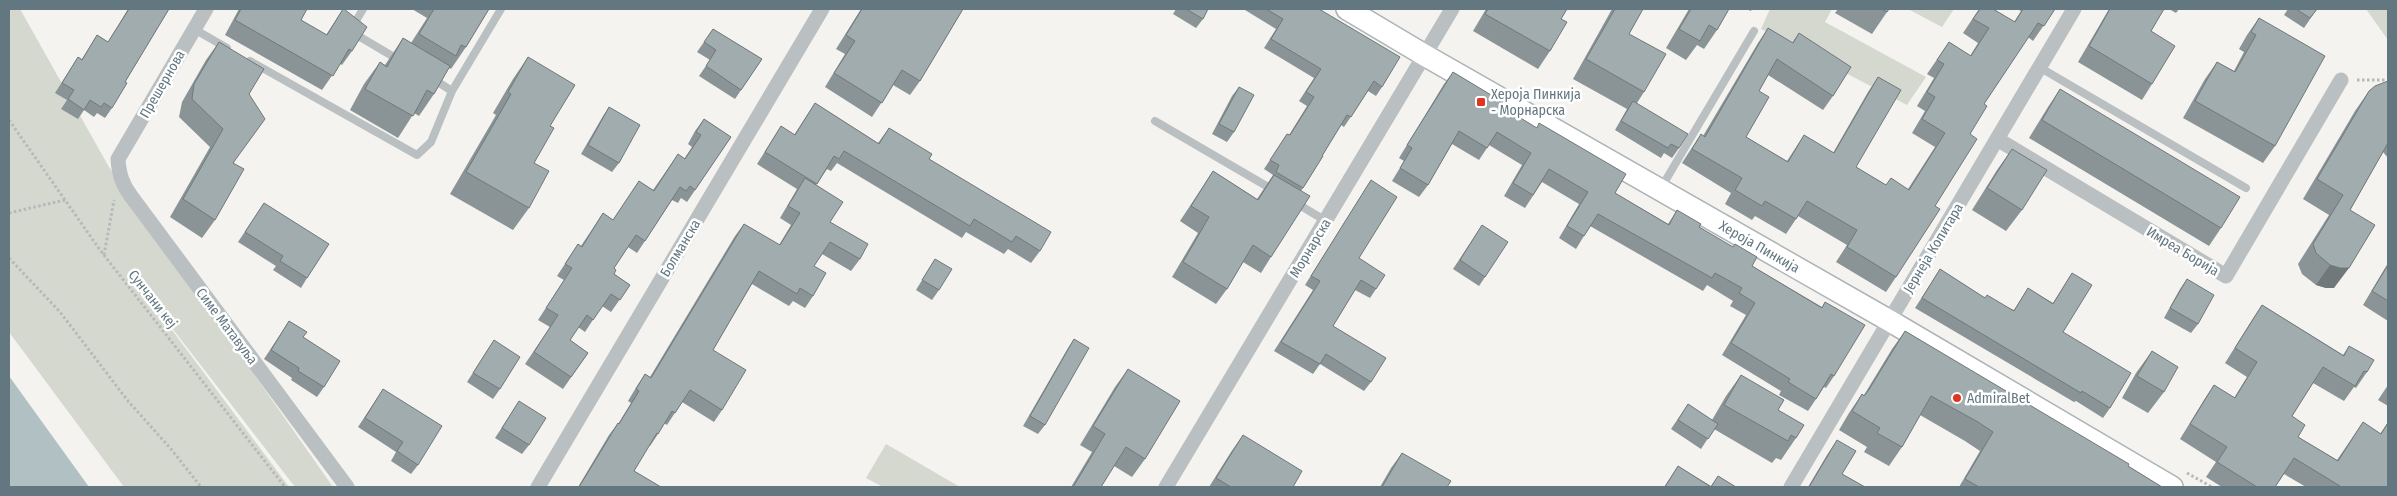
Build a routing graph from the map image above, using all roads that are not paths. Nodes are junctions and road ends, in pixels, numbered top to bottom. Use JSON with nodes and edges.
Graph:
{"nodes":[{"id":1,"x":206,"y":9,"type":"edge"},
{"id":2,"x":363,"y":9,"type":"edge"},
{"id":3,"x":501,"y":9,"type":"edge"},
{"id":4,"x":822,"y":9,"type":"edge"},
{"id":5,"x":1347,"y":9,"type":"edge"},
{"id":6,"x":1452,"y":9,"type":"edge"},
{"id":7,"x":2074,"y":9,"type":"edge"},
{"id":8,"x":194,"y":29,"type":"junction"},
{"id":9,"x":1754,"y":31,"type":"dead end"},
{"id":10,"x":237,"y":54,"type":"edge"},
{"id":11,"x":1426,"y":56,"type":"junction"},
{"id":12,"x":246,"y":58,"type":"edge"},
{"id":13,"x":410,"y":66,"type":"edge"},
{"id":14,"x":2040,"y":67,"type":"junction"},
{"id":15,"x":427,"y":76,"type":"edge"},
{"id":16,"x":2341,"y":80,"type":"road end"},
{"id":17,"x":452,"y":91,"type":"junction"},
{"id":18,"x":1155,"y":121,"type":"dead end"},
{"id":19,"x":1997,"y":139,"type":"junction"},
{"id":20,"x":118,"y":166,"type":"joint"},
{"id":21,"x":2246,"y":188,"type":"dead end"},
{"id":22,"x":1660,"y":190,"type":"junction"},
{"id":23,"x":1283,"y":196,"type":"edge"},
{"id":24,"x":1292,"y":201,"type":"edge"},
{"id":25,"x":1326,"y":221,"type":"junction"},
{"id":26,"x":1890,"y":321,"type":"junction"},
{"id":27,"x":2179,"y":480,"type":"edge"},
{"id":28,"x":347,"y":487,"type":"edge"},
{"id":29,"x":538,"y":487,"type":"edge"},
{"id":30,"x":1166,"y":487,"type":"edge"},
{"id":31,"x":1791,"y":487,"type":"edge"}],
"edges":[{"from":1,"to":8,"type":"street","name":"Прешернова"},
{"from":2,"to":13,"type":"lane"},
{"from":3,"to":17,"type":"lane"},
{"from":4,"to":29,"type":"street","name":"Болманска"},
{"from":5,"to":11,"type":"street","name":"Хероја Пинкија"},
{"from":6,"to":11,"type":"street","name":"Морнарска"},
{"from":7,"to":14,"type":"street","name":"Јернеја Копитара"},
{"from":8,"to":10,"type":"lane"},
{"from":8,"to":20,"type":"street","name":"Прешернова"},
{"from":9,"to":22,"type":"lane"},
{"from":11,"to":22,"type":"street","name":"Хероја Пинкија"},
{"from":11,"to":25,"type":"street","name":"Морнарска"},
{"from":12,"to":17,"type":"lane"},
{"from":14,"to":19,"type":"street","name":"Јернеја Копитара"},
{"from":14,"to":21,"type":"lane"},
{"from":15,"to":17,"type":"lane"},
{"from":16,"to":19,"type":"street","name":"Имреа Борија"},
{"from":18,"to":23,"type":"lane"},
{"from":19,"to":26,"type":"street","name":"Јернеја Копитара"},
{"from":20,"to":28,"type":"street","name":"Симе Матавуља"},
{"from":22,"to":26,"type":"street","name":"Хероја Пинкија"},
{"from":24,"to":25,"type":"lane"},
{"from":25,"to":30,"type":"street","name":"Морнарска"},
{"from":26,"to":27,"type":"street","name":"Хероја Пинкија"},
{"from":26,"to":31,"type":"street","name":"Јернеја Копитара"}]}
